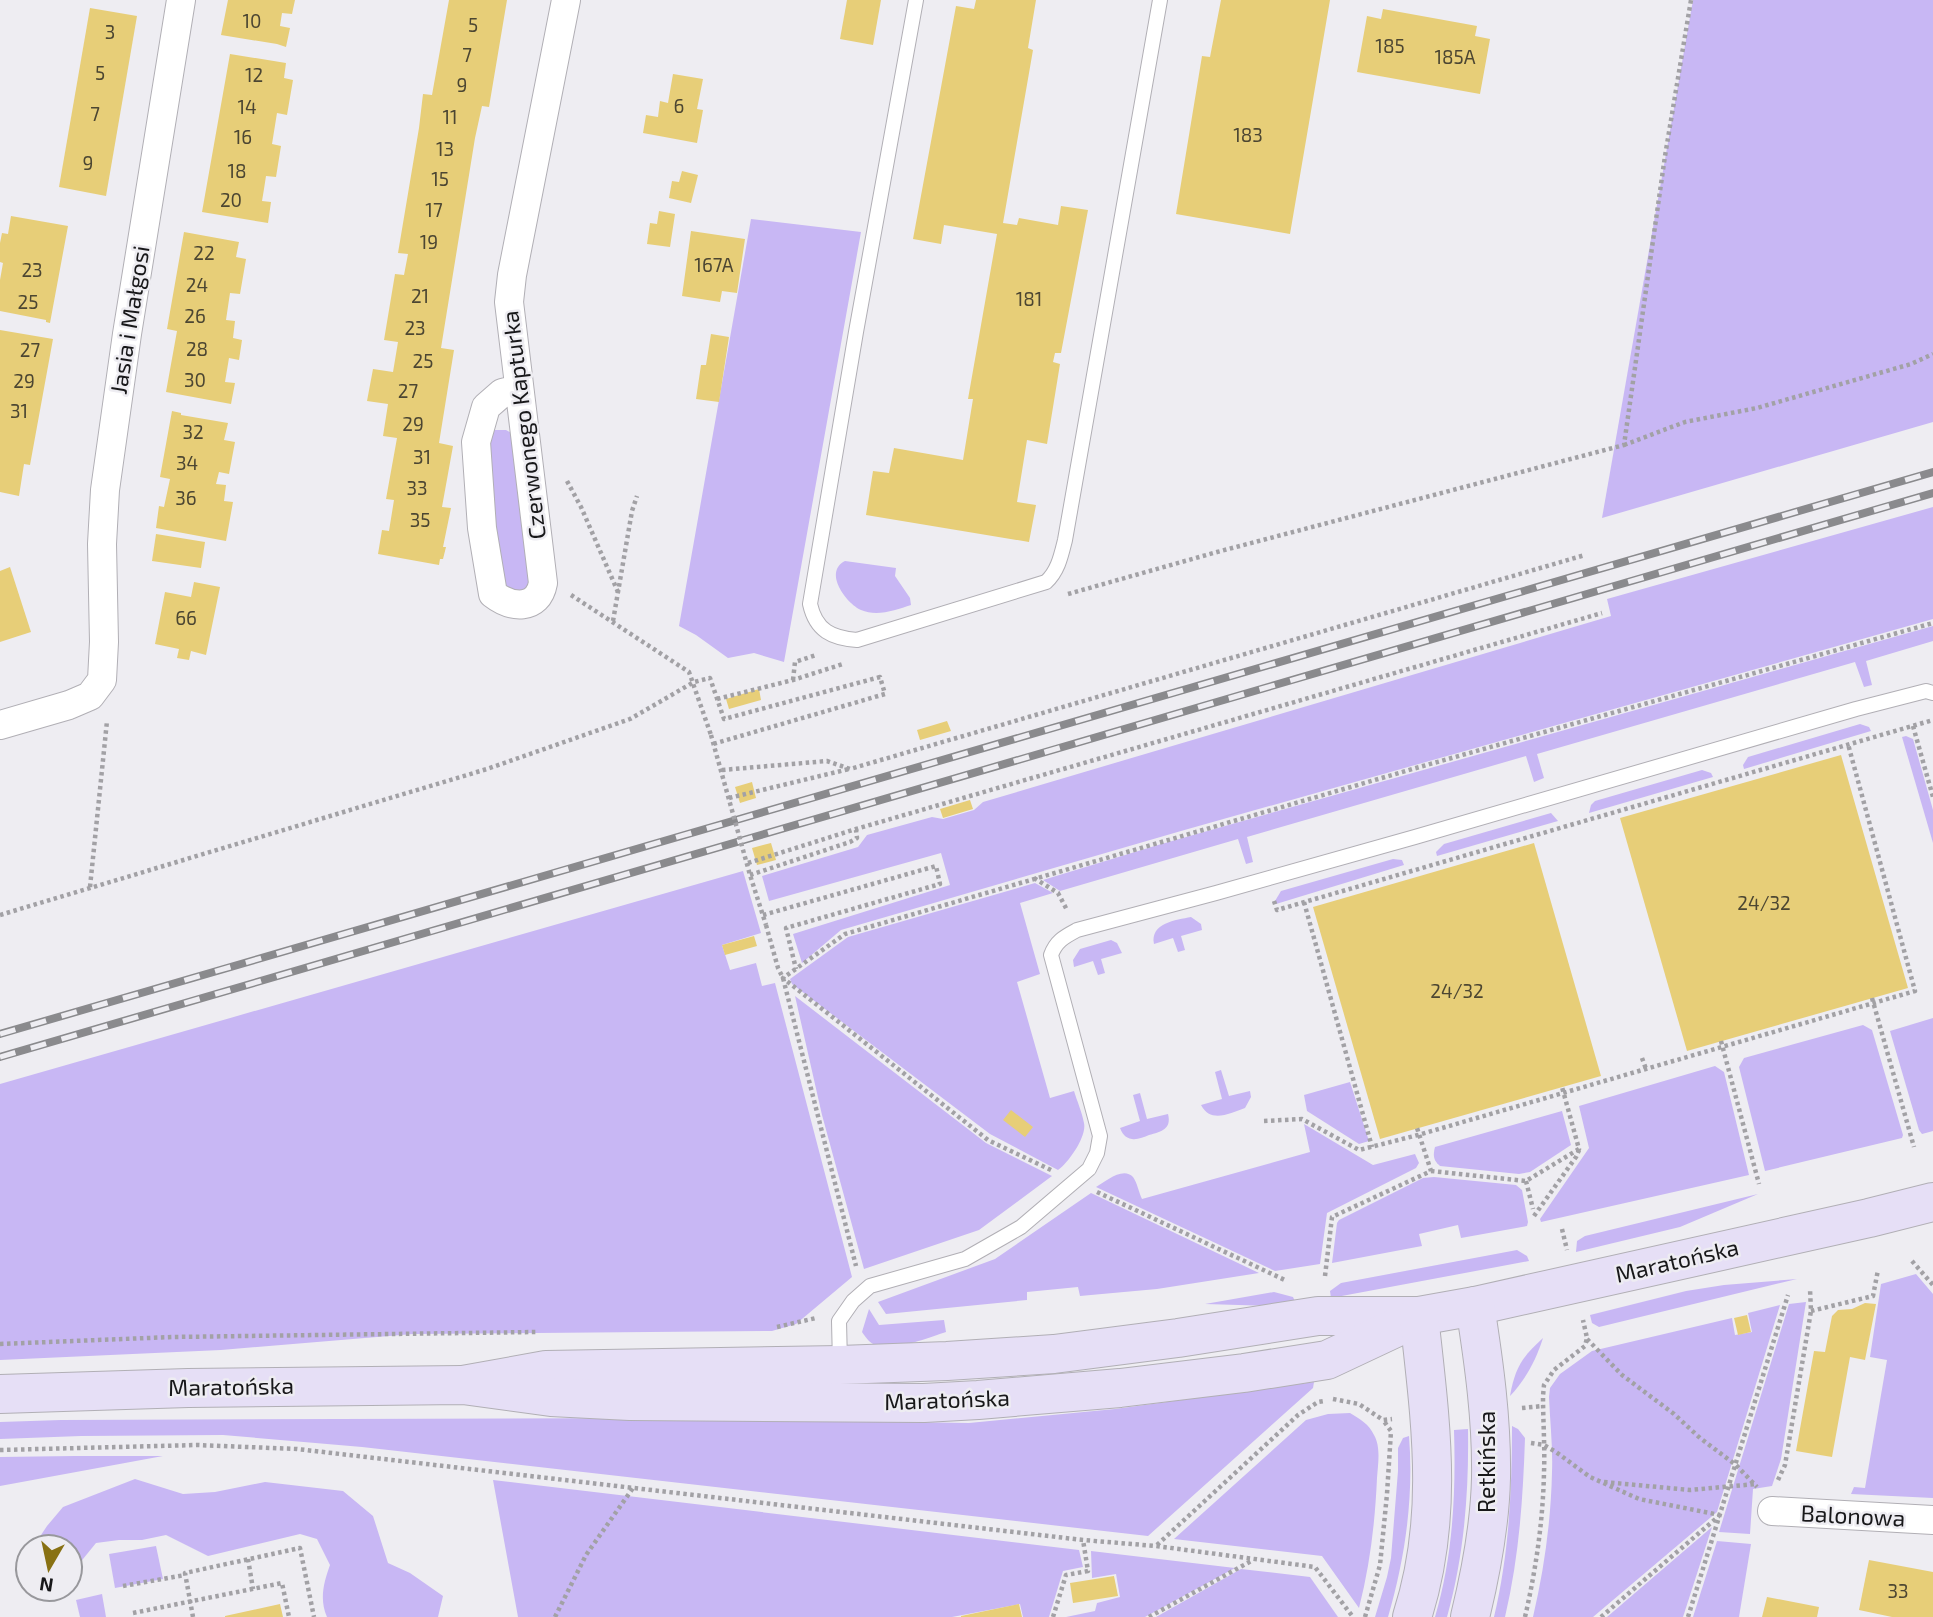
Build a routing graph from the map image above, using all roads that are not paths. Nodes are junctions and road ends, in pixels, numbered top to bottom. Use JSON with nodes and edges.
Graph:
{"nodes":[{"id":1,"x":181,"y":0,"type":"edge"},
{"id":2,"x":566,"y":0,"type":"edge"},
{"id":3,"x":916,"y":0,"type":"edge"},
{"id":4,"x":1160,"y":0,"type":"edge"},
{"id":5,"x":519,"y":389,"type":"junction"},
{"id":6,"x":1933,"y":693,"type":"edge"},
{"id":7,"x":0,"y":725,"type":"edge"},
{"id":8,"x":1933,"y":1202,"type":"edge"},
{"id":9,"x":1475,"y":1307,"type":"junction"},
{"id":10,"x":1419,"y":1316,"type":"junction"},
{"id":11,"x":840,"y":1365,"type":"junction"},
{"id":12,"x":463,"y":1385,"type":"junction"},
{"id":13,"x":0,"y":1394,"type":"edge"},
{"id":14,"x":1772,"y":1511,"type":"road end"},
{"id":15,"x":1933,"y":1520,"type":"edge"},
{"id":16,"x":1412,"y":1617,"type":"edge"},
{"id":17,"x":1470,"y":1617,"type":"edge"}],
"edges":[{"from":1,"to":7,"type":"street","name":"Jasia i Małgosi"},
{"from":2,"to":5,"type":"street","name":"Czerwonego Kapturka"},
{"from":3,"to":4,"type":"lane"},
{"from":5,"to":5,"type":"street","name":"Czerwonego Kapturka"},
{"from":6,"to":11,"type":"lane"},
{"from":8,"to":9,"type":"main road","name":"Maratońska"},
{"from":9,"to":10,"type":"main road","name":"Maratońska"},
{"from":9,"to":17,"type":"main road","name":"Retkińska"},
{"from":10,"to":11,"type":"main road","name":"Maratońska"},
{"from":10,"to":12,"type":"main road","name":"Maratońska"},
{"from":10,"to":16,"type":"main road"},
{"from":11,"to":12,"type":"main road","name":"Maratońska"},
{"from":12,"to":13,"type":"main road","name":"Maratońska"},
{"from":14,"to":15,"type":"street","name":"Balonowa"}]}
